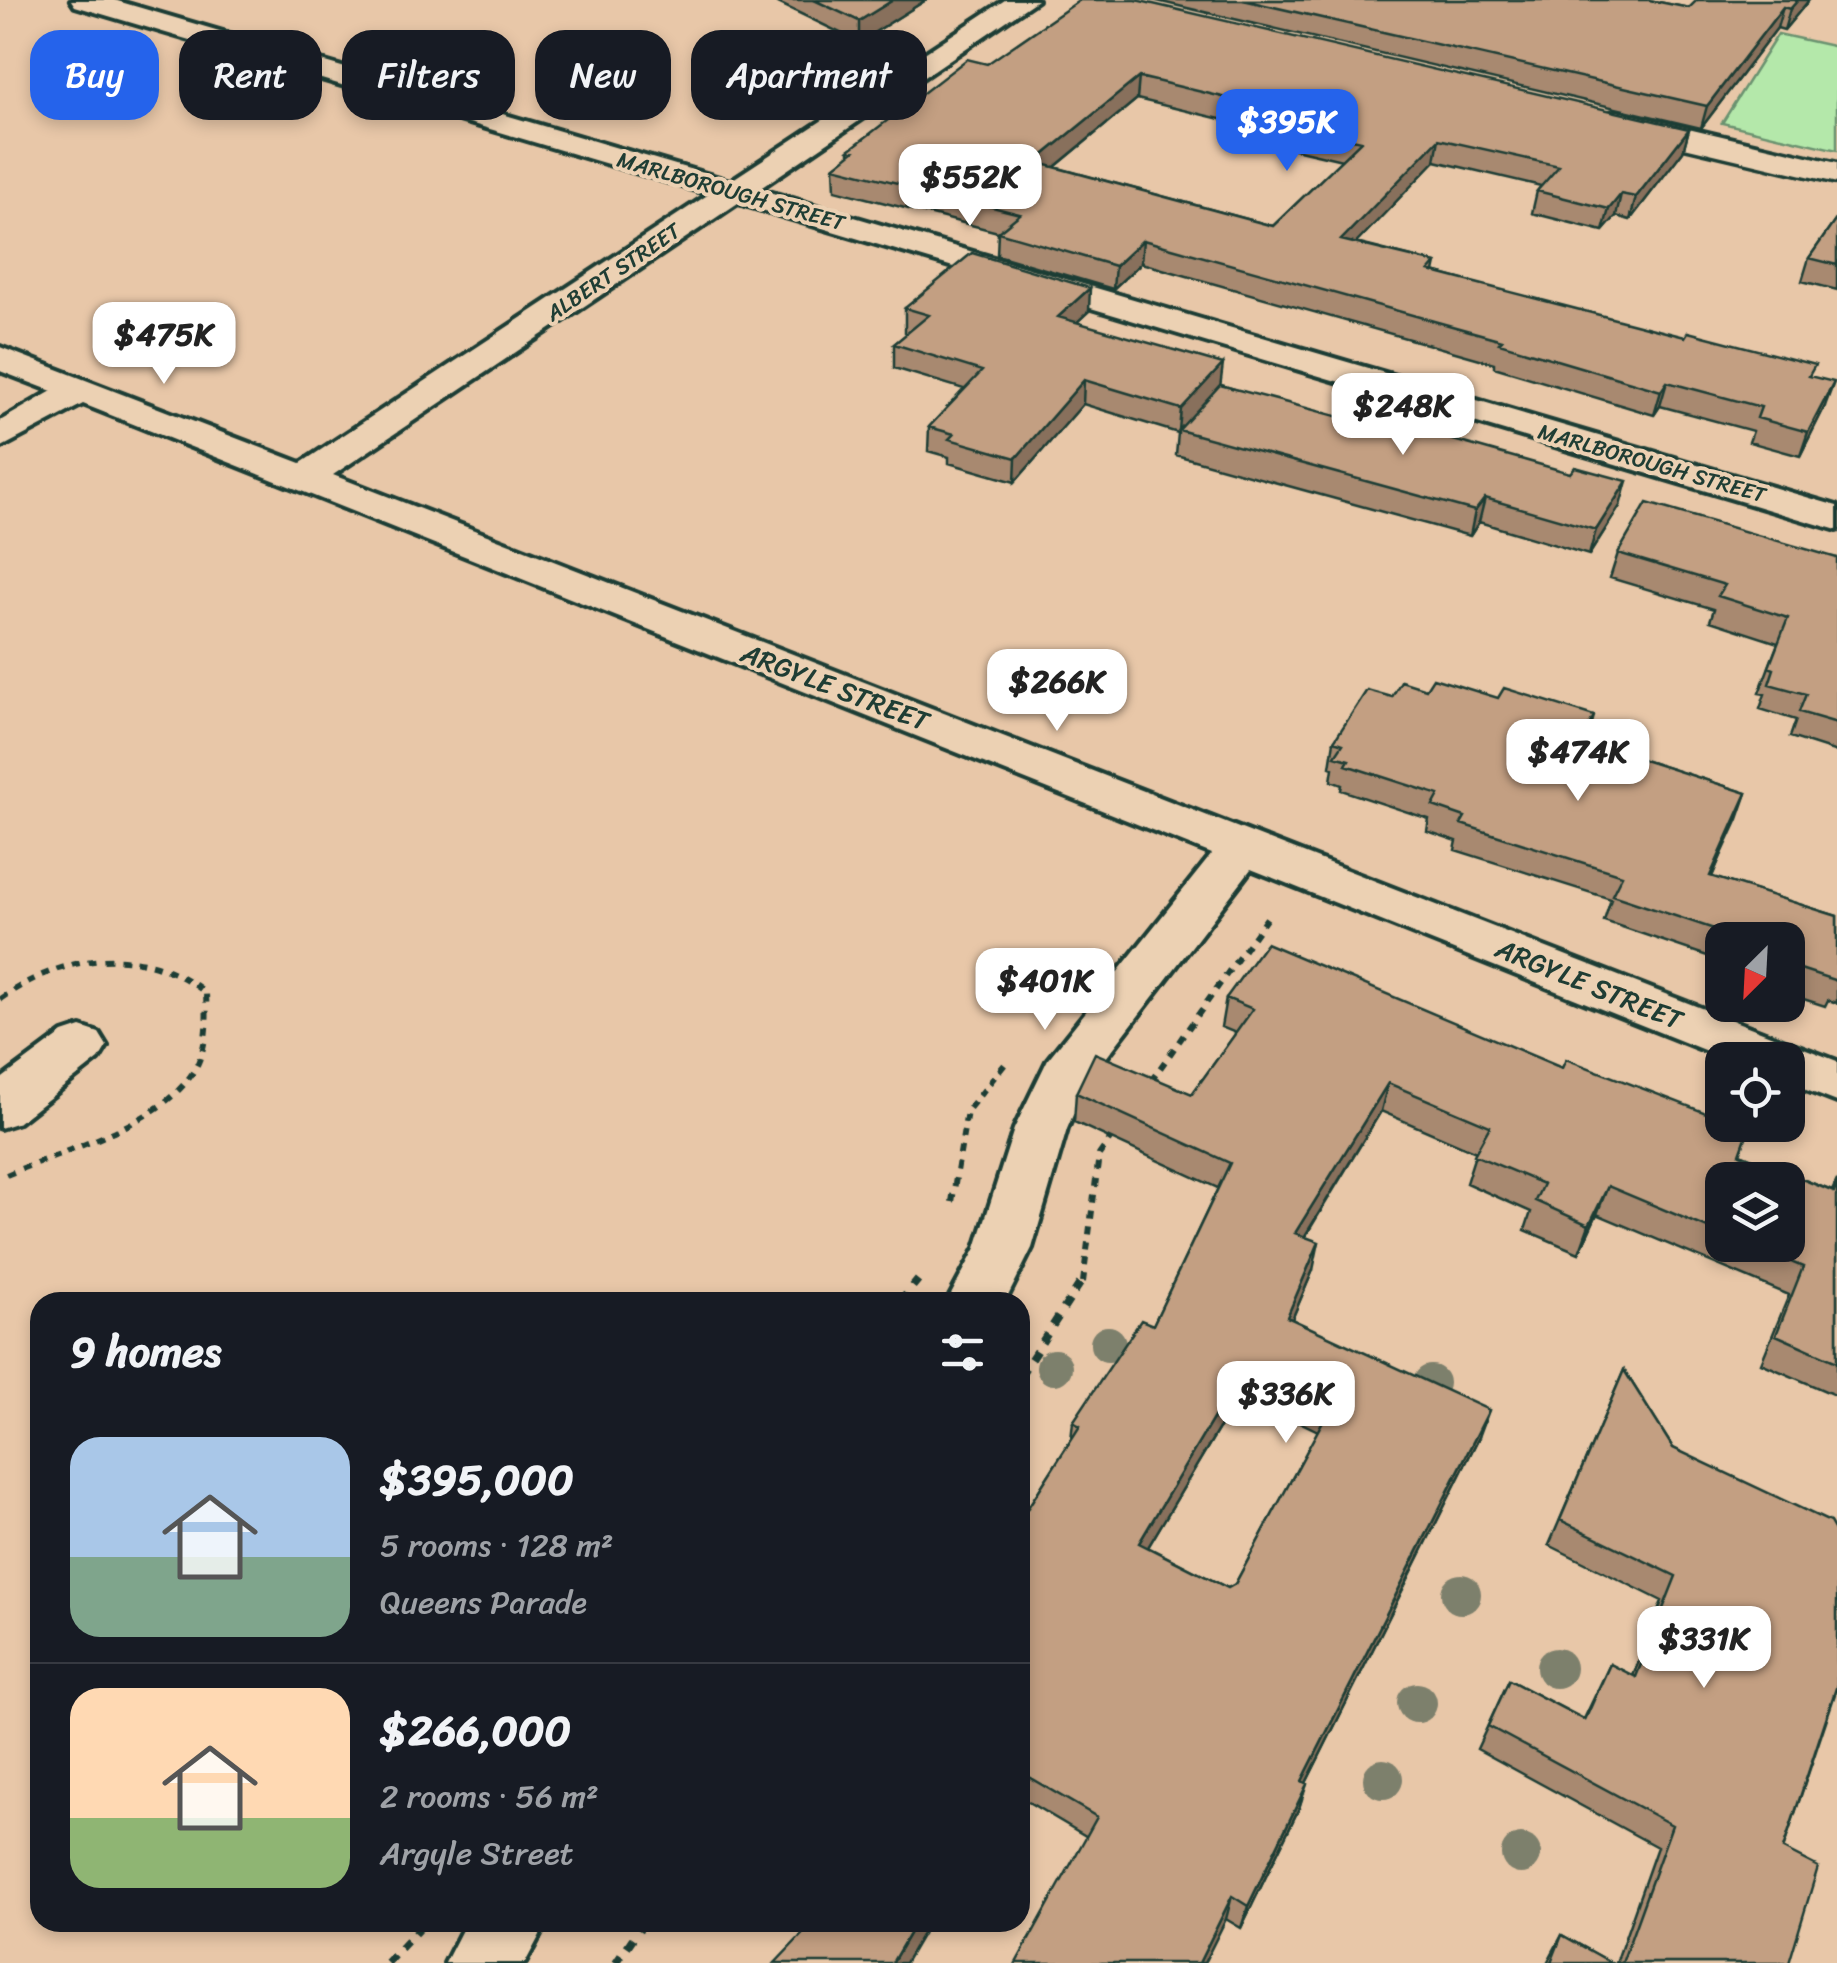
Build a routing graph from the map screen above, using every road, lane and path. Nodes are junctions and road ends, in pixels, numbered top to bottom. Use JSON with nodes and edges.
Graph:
{"nodes":[{"id":1,"x":85,"y":0,"type":"edge"},
{"id":2,"x":1023,"y":0,"type":"edge"},
{"id":3,"x":1576,"y":112,"type":"edge"},
{"id":4,"x":1837,"y":174,"type":"edge"},
{"id":5,"x":733,"y":192,"type":"junction"},
{"id":6,"x":0,"y":358,"type":"edge"},
{"id":7,"x":80,"y":390,"type":"junction"},
{"id":8,"x":0,"y":437,"type":"edge"},
{"id":9,"x":303,"y":478,"type":"junction"},
{"id":10,"x":1837,"y":518,"type":"edge"},
{"id":11,"x":1243,"y":847,"type":"junction"},
{"id":12,"x":1272,"y":910,"type":"dead end"},
{"id":13,"x":1737,"y":1042,"type":"edge"},
{"id":14,"x":81,"y":1046,"type":"dead end"},
{"id":15,"x":1805,"y":1069,"type":"edge"},
{"id":16,"x":1837,"y":1082,"type":"edge"},
{"id":17,"x":1145,"y":1090,"type":"edge"},
{"id":18,"x":0,"y":1108,"type":"edge"},
{"id":19,"x":1122,"y":1122,"type":"edge"},
{"id":20,"x":982,"y":1292,"type":"edge"},
{"id":21,"x":1030,"y":1361,"type":"edge"},
{"id":22,"x":417,"y":1932,"type":"edge"},
{"id":23,"x":503,"y":1932,"type":"edge"},
{"id":24,"x":637,"y":1932,"type":"edge"},
{"id":25,"x":387,"y":1963,"type":"edge"},
{"id":26,"x":480,"y":1963,"type":"edge"},
{"id":27,"x":616,"y":1963,"type":"edge"}],
"edges":[{"from":1,"to":5,"type":"street","name":"MARLBOROUGH STREET"},
{"from":2,"to":5,"type":"street","name":"ALBERT STREET"},
{"from":3,"to":4,"type":"street"},
{"from":5,"to":9,"type":"street","name":"ALBERT STREET"},
{"from":5,"to":10,"type":"street","name":"MARLBOROUGH STREET"},
{"from":6,"to":7,"type":"street","name":"ARGYLE STREET"},
{"from":7,"to":8,"type":"street"},
{"from":7,"to":9,"type":"street","name":"ARGYLE STREET"},
{"from":9,"to":11,"type":"street","name":"ARGYLE STREET"},
{"from":11,"to":13,"type":"street","name":"ARGYLE STREET"},
{"from":11,"to":20,"type":"street"},
{"from":12,"to":17,"type":"path"},
{"from":14,"to":18,"type":"street"},
{"from":15,"to":16,"type":"street","name":"ARGYLE STREET"},
{"from":19,"to":21,"type":"path"},
{"from":22,"to":25,"type":"path"},
{"from":23,"to":26,"type":"street"},
{"from":24,"to":27,"type":"path"}]}
